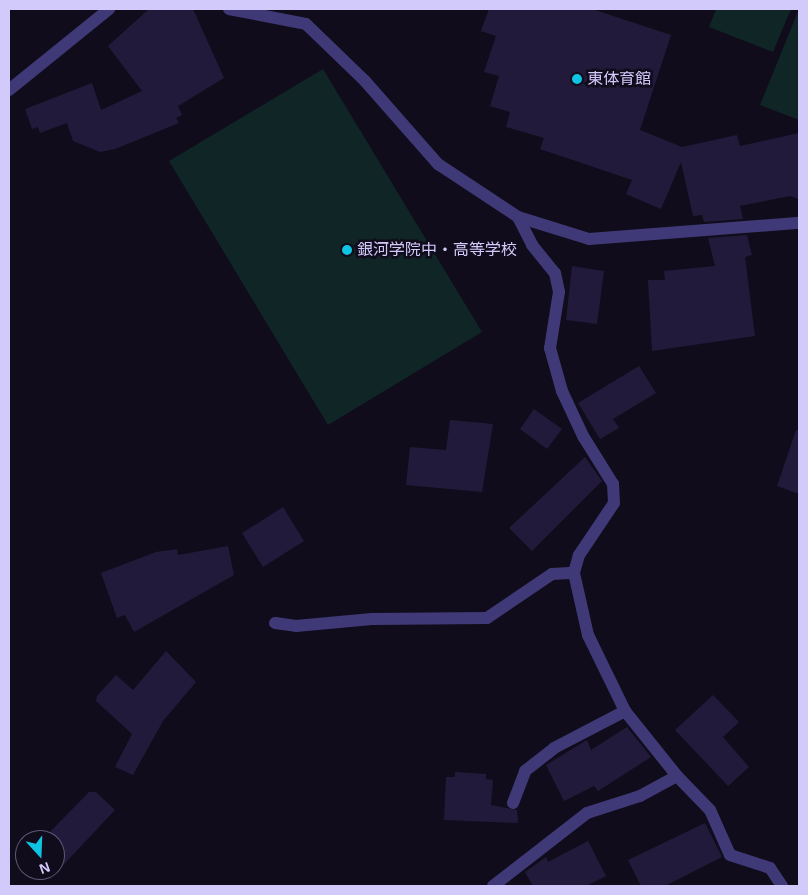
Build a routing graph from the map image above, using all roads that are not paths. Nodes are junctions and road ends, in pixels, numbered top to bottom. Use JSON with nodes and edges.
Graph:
{"nodes":[{"id":1,"x":109,"y":9,"type":"edge"},
{"id":2,"x":229,"y":9,"type":"edge"},
{"id":3,"x":9,"y":90,"type":"edge"},
{"id":4,"x":518,"y":217,"type":"junction"},
{"id":5,"x":799,"y":223,"type":"edge"},
{"id":6,"x":574,"y":573,"type":"junction"},
{"id":7,"x":275,"y":622,"type":"dead end"},
{"id":8,"x":625,"y":712,"type":"junction"},
{"id":9,"x":677,"y":776,"type":"junction"},
{"id":10,"x":513,"y":803,"type":"dead end"},
{"id":11,"x":493,"y":886,"type":"edge"},
{"id":12,"x":782,"y":886,"type":"edge"}],
"edges":[{"from":1,"to":3,"type":"street"},
{"from":2,"to":4,"type":"street"},
{"from":4,"to":5,"type":"street"},
{"from":4,"to":6,"type":"street"},
{"from":6,"to":7,"type":"street"},
{"from":6,"to":8,"type":"street"},
{"from":8,"to":9,"type":"street"},
{"from":8,"to":10,"type":"street"},
{"from":9,"to":11,"type":"street"},
{"from":9,"to":12,"type":"street"}]}
